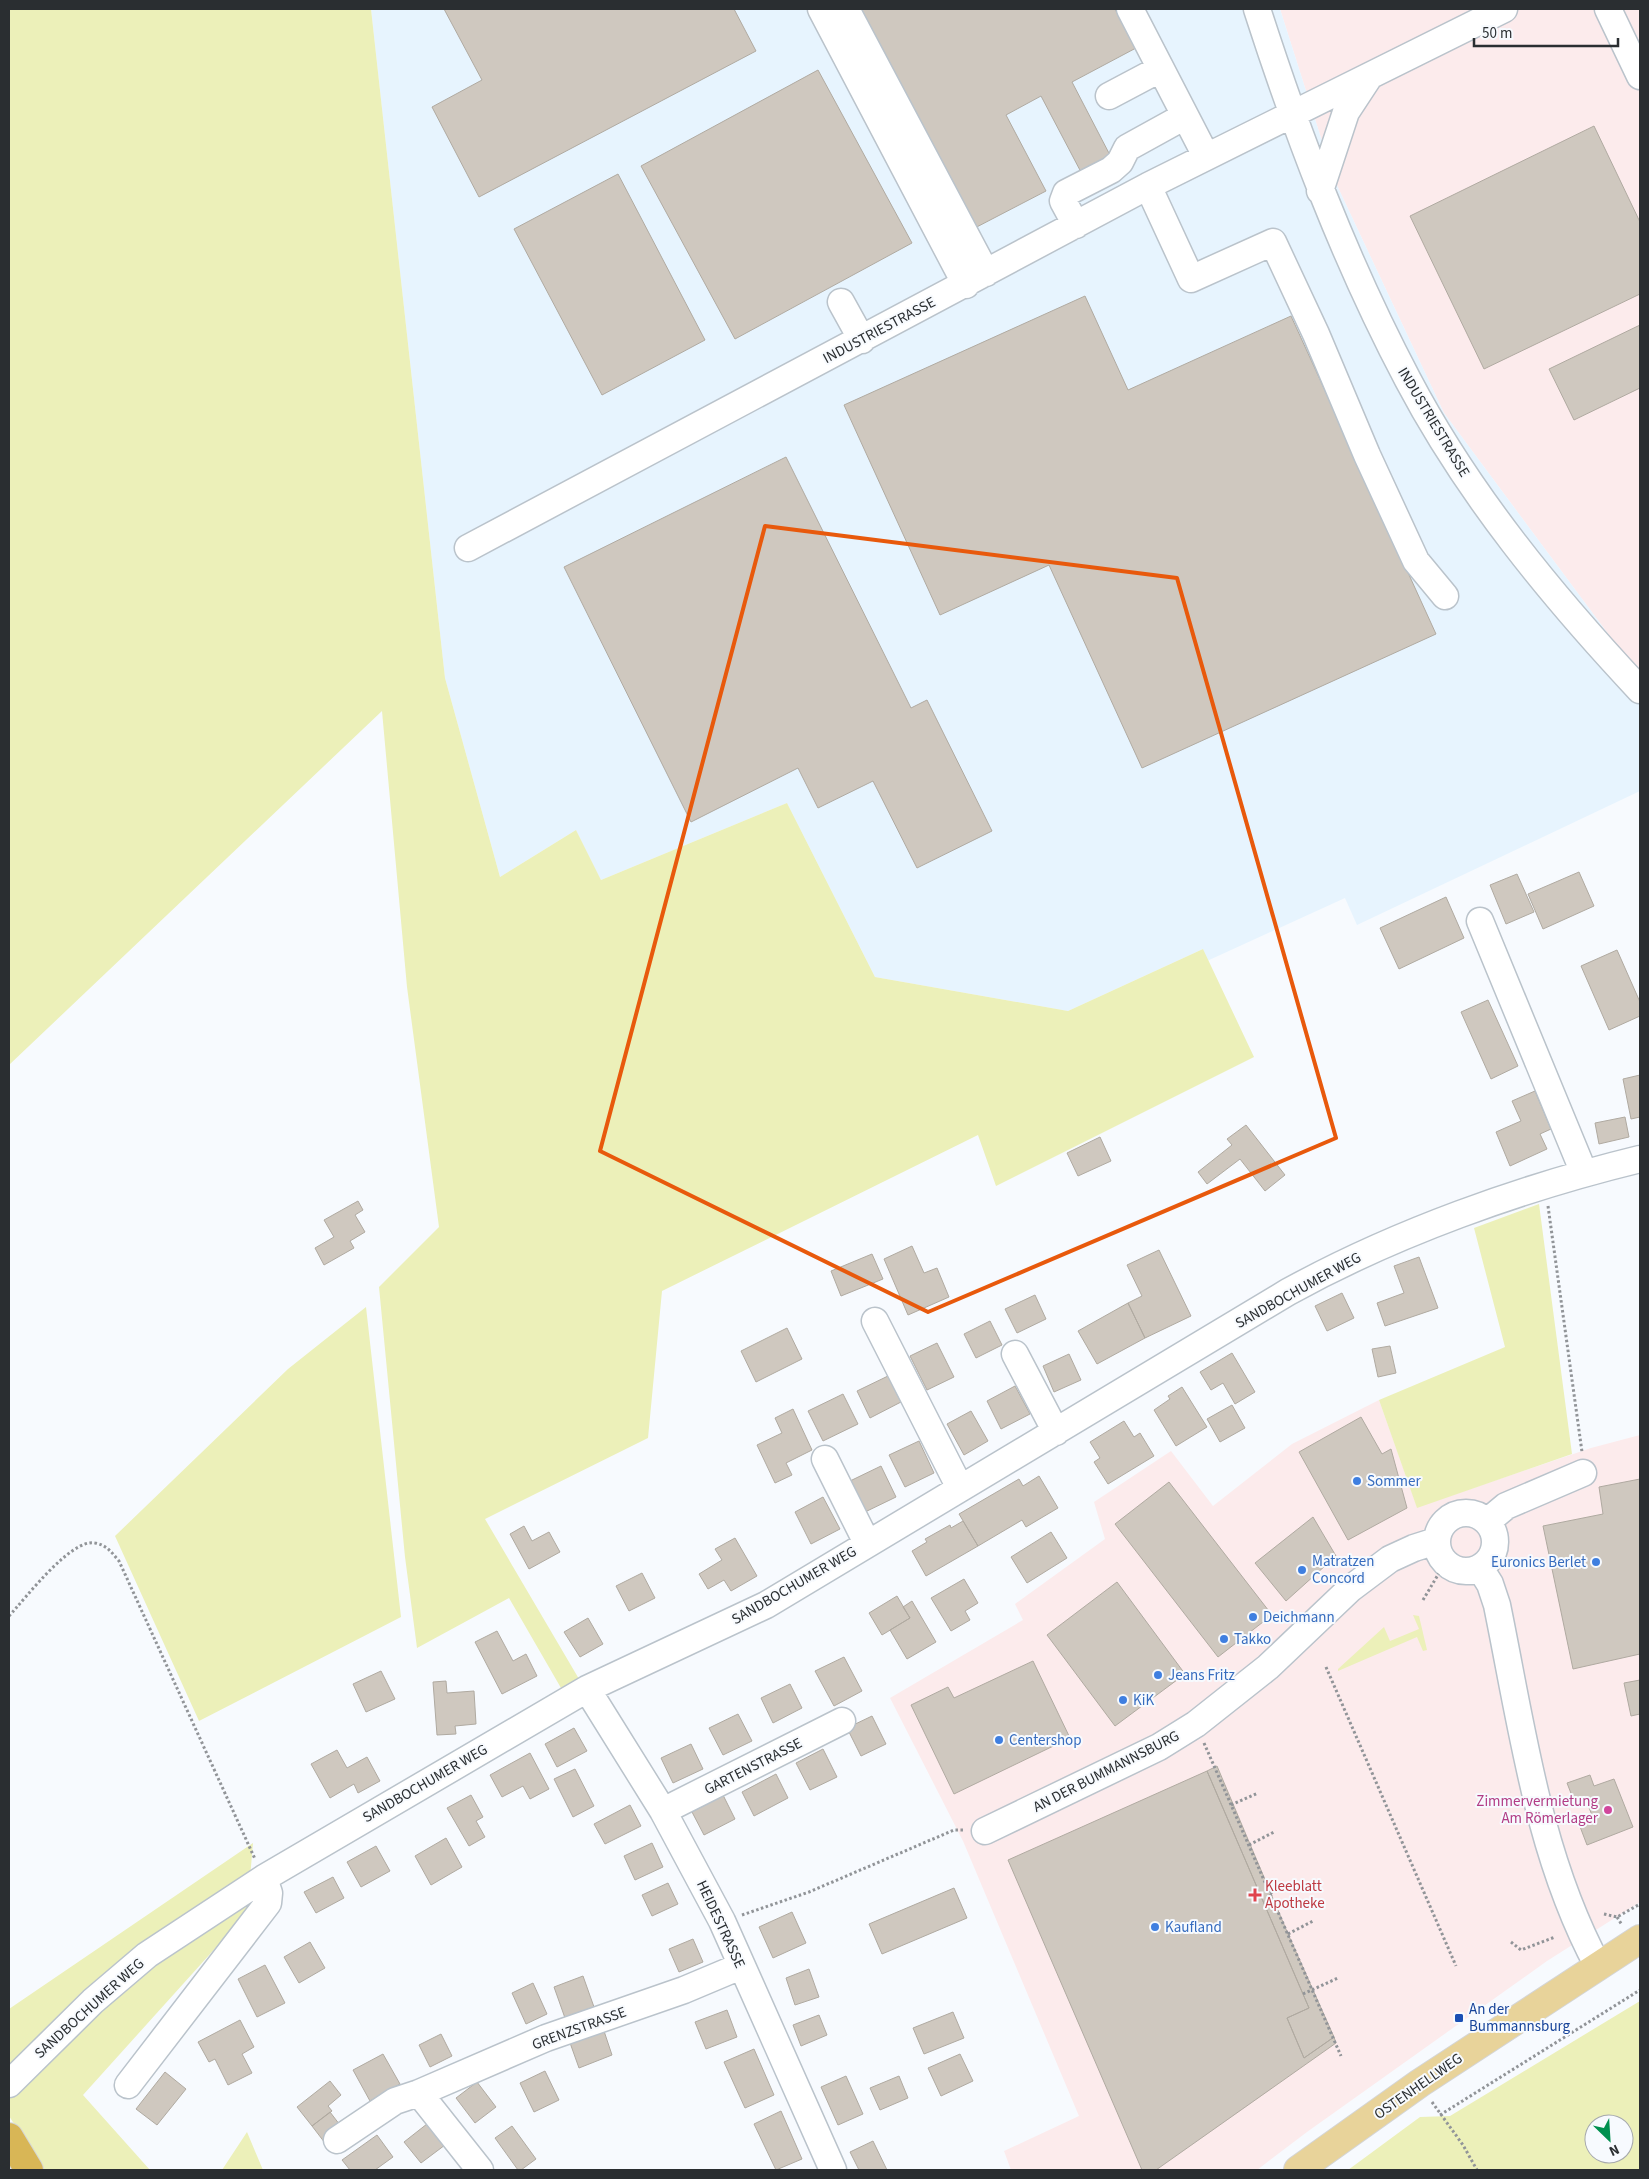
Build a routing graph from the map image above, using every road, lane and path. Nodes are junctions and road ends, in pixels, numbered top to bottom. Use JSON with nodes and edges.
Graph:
{"nodes":[{"id":1,"x":821,"y":9,"type":"edge"},
{"id":2,"x":846,"y":9,"type":"edge"},
{"id":3,"x":1130,"y":9,"type":"edge"},
{"id":4,"x":1257,"y":9,"type":"edge"},
{"id":5,"x":1504,"y":9,"type":"edge"},
{"id":6,"x":1608,"y":9,"type":"edge"},
{"id":7,"x":1160,"y":69,"type":"junction"},
{"id":8,"x":1370,"y":76,"type":"junction"},
{"id":9,"x":1640,"y":76,"type":"edge"},
{"id":10,"x":1109,"y":96,"type":"dead end"},
{"id":11,"x":1291,"y":114,"type":"junction"},
{"id":12,"x":1184,"y":116,"type":"junction"},
{"id":13,"x":1206,"y":156,"type":"junction"},
{"id":14,"x":1148,"y":186,"type":"junction"},
{"id":15,"x":1320,"y":191,"type":"junction"},
{"id":16,"x":1076,"y":225,"type":"junction"},
{"id":17,"x":976,"y":279,"type":"junction"},
{"id":18,"x":842,"y":302,"type":"dead end"},
{"id":19,"x":862,"y":340,"type":"junction"},
{"id":20,"x":468,"y":548,"type":"dead end"},
{"id":21,"x":1445,"y":596,"type":"dead end"},
{"id":22,"x":1640,"y":690,"type":"edge"},
{"id":23,"x":1480,"y":921,"type":"dead end"},
{"id":24,"x":1640,"y":1159,"type":"edge"},
{"id":25,"x":1584,"y":1172,"type":"junction"},
{"id":26,"x":1544,"y":1186,"type":"junction"},
{"id":27,"x":875,"y":1321,"type":"dead end"},
{"id":28,"x":1015,"y":1354,"type":"dead end"},
{"id":29,"x":1056,"y":1432,"type":"junction"},
{"id":30,"x":824,"y":1459,"type":"dead end"},
{"id":31,"x":1583,"y":1473,"type":"joint"},
{"id":32,"x":960,"y":1488,"type":"junction"},
{"id":33,"x":1488,"y":1521,"type":"junction"},
{"id":34,"x":867,"y":1544,"type":"junction"},
{"id":35,"x":1441,"y":1552,"type":"junction"},
{"id":36,"x":1480,"y":1568,"type":"junction"},
{"id":37,"x":1423,"y":1600,"type":"dead end"},
{"id":38,"x":9,"y":1616,"type":"edge"},
{"id":39,"x":1326,"y":1667,"type":"dead end"},
{"id":40,"x":587,"y":1689,"type":"junction"},
{"id":41,"x":842,"y":1721,"type":"dead end"},
{"id":42,"x":1196,"y":1724,"type":"junction"},
{"id":43,"x":1258,"y":1793,"type":"dead end"},
{"id":44,"x":1231,"y":1805,"type":"junction"},
{"id":45,"x":663,"y":1811,"type":"junction"},
{"id":46,"x":985,"y":1831,"type":"joint"},
{"id":47,"x":1274,"y":1832,"type":"dead end"},
{"id":48,"x":1249,"y":1845,"type":"junction"},
{"id":49,"x":264,"y":1878,"type":"junction"},
{"id":50,"x":1296,"y":1882,"type":"dead end"},
{"id":51,"x":1270,"y":1893,"type":"junction"},
{"id":52,"x":1640,"y":1904,"type":"edge"},
{"id":53,"x":1604,"y":1914,"type":"dead end"},
{"id":54,"x":722,"y":1921,"type":"junction"},
{"id":55,"x":1313,"y":1921,"type":"dead end"},
{"id":56,"x":1288,"y":1934,"type":"junction"},
{"id":57,"x":1555,"y":1937,"type":"dead end"},
{"id":58,"x":1640,"y":1939,"type":"edge"},
{"id":59,"x":1511,"y":1942,"type":"dead end"},
{"id":60,"x":741,"y":1966,"type":"junction"},
{"id":61,"x":1456,"y":1966,"type":"dead end"},
{"id":62,"x":1598,"y":1966,"type":"junction"},
{"id":63,"x":1338,"y":1978,"type":"dead end"},
{"id":64,"x":1312,"y":1990,"type":"junction"},
{"id":65,"x":1640,"y":1990,"type":"edge"},
{"id":66,"x":1303,"y":1994,"type":"dead end"},
{"id":67,"x":1341,"y":2056,"type":"dead end"},
{"id":68,"x":13,"y":2080,"type":"edge"},
{"id":69,"x":128,"y":2085,"type":"dead end"},
{"id":70,"x":419,"y":2094,"type":"junction"},
{"id":71,"x":9,"y":2137,"type":"edge"},
{"id":72,"x":337,"y":2140,"type":"dead end"},
{"id":73,"x":29,"y":2170,"type":"edge"},
{"id":74,"x":480,"y":2170,"type":"edge"},
{"id":75,"x":833,"y":2170,"type":"edge"},
{"id":76,"x":1298,"y":2170,"type":"edge"},
{"id":77,"x":1477,"y":2170,"type":"edge"}],
"edges":[{"from":1,"to":17,"type":"street"},
{"from":2,"to":17,"type":"street"},
{"from":3,"to":7,"type":"street"},
{"from":4,"to":11,"type":"street","name":"INDUSTRIESTRASSE"},
{"from":5,"to":8,"type":"street"},
{"from":6,"to":9,"type":"street"},
{"from":7,"to":10,"type":"street"},
{"from":7,"to":12,"type":"street"},
{"from":8,"to":11,"type":"street"},
{"from":8,"to":15,"type":"street"},
{"from":11,"to":13,"type":"street","name":"INDUSTRIESTRASSE"},
{"from":11,"to":15,"type":"street","name":"INDUSTRIESTRASSE"},
{"from":12,"to":13,"type":"street"},
{"from":12,"to":16,"type":"street"},
{"from":13,"to":14,"type":"street","name":"INDUSTRIESTRASSE"},
{"from":14,"to":16,"type":"street","name":"INDUSTRIESTRASSE"},
{"from":14,"to":21,"type":"street"},
{"from":15,"to":22,"type":"street","name":"INDUSTRIESTRASSE"},
{"from":16,"to":17,"type":"street","name":"INDUSTRIESTRASSE"},
{"from":17,"to":19,"type":"street","name":"INDUSTRIESTRASSE"},
{"from":18,"to":19,"type":"street"},
{"from":19,"to":20,"type":"street","name":"INDUSTRIESTRASSE"},
{"from":23,"to":25,"type":"street"},
{"from":24,"to":25,"type":"street","name":"SANDBOCHUMER WEG"},
{"from":25,"to":26,"type":"street","name":"SANDBOCHUMER WEG"},
{"from":26,"to":29,"type":"street","name":"SANDBOCHUMER WEG"},
{"from":26,"to":31,"type":"path"},
{"from":27,"to":32,"type":"street"},
{"from":28,"to":29,"type":"street"},
{"from":29,"to":32,"type":"street","name":"SANDBOCHUMER WEG"},
{"from":30,"to":34,"type":"street","name":"SANDBOCHUMER WEG"},
{"from":31,"to":33,"type":"street"},
{"from":32,"to":34,"type":"street","name":"SANDBOCHUMER WEG"},
{"from":33,"to":35,"type":"street"},
{"from":33,"to":36,"type":"street"},
{"from":34,"to":40,"type":"street","name":"SANDBOCHUMER WEG"},
{"from":35,"to":36,"type":"street"},
{"from":35,"to":37,"type":"path"},
{"from":35,"to":42,"type":"street","name":"AN DER BUMMANNSBURG"},
{"from":36,"to":62,"type":"street"},
{"from":38,"to":49,"type":"path"},
{"from":39,"to":61,"type":"path"},
{"from":40,"to":45,"type":"street","name":"HEIDESTRASSE"},
{"from":40,"to":49,"type":"street","name":"SANDBOCHUMER WEG"},
{"from":41,"to":45,"type":"street","name":"GARTENSTRASSE"},
{"from":42,"to":44,"type":"path"},
{"from":42,"to":46,"type":"street","name":"AN DER BUMMANNSBURG"},
{"from":43,"to":44,"type":"path"},
{"from":44,"to":48,"type":"path"},
{"from":45,"to":54,"type":"street","name":"HEIDESTRASSE"},
{"from":46,"to":54,"type":"path"},
{"from":47,"to":48,"type":"path"},
{"from":48,"to":51,"type":"path"},
{"from":49,"to":68,"type":"street","name":"SANDBOCHUMER WEG"},
{"from":49,"to":69,"type":"street"},
{"from":50,"to":51,"type":"path"},
{"from":51,"to":56,"type":"path"},
{"from":52,"to":53,"type":"path"},
{"from":54,"to":60,"type":"street","name":"HEIDESTRASSE"},
{"from":55,"to":56,"type":"path"},
{"from":56,"to":64,"type":"path"},
{"from":57,"to":59,"type":"path"},
{"from":58,"to":62,"type":"main road","name":"OSTENHELLWEG"},
{"from":60,"to":70,"type":"street","name":"GRENZSTRASSE"},
{"from":60,"to":75,"type":"street","name":"HEIDESTRASSE"},
{"from":62,"to":76,"type":"main road","name":"OSTENHELLWEG"},
{"from":63,"to":64,"type":"path"},
{"from":64,"to":66,"type":"path"},
{"from":64,"to":67,"type":"path"},
{"from":65,"to":77,"type":"path"},
{"from":70,"to":72,"type":"street","name":"GRENZSTRASSE"},
{"from":70,"to":74,"type":"street"},
{"from":71,"to":73,"type":"highway"}]}
